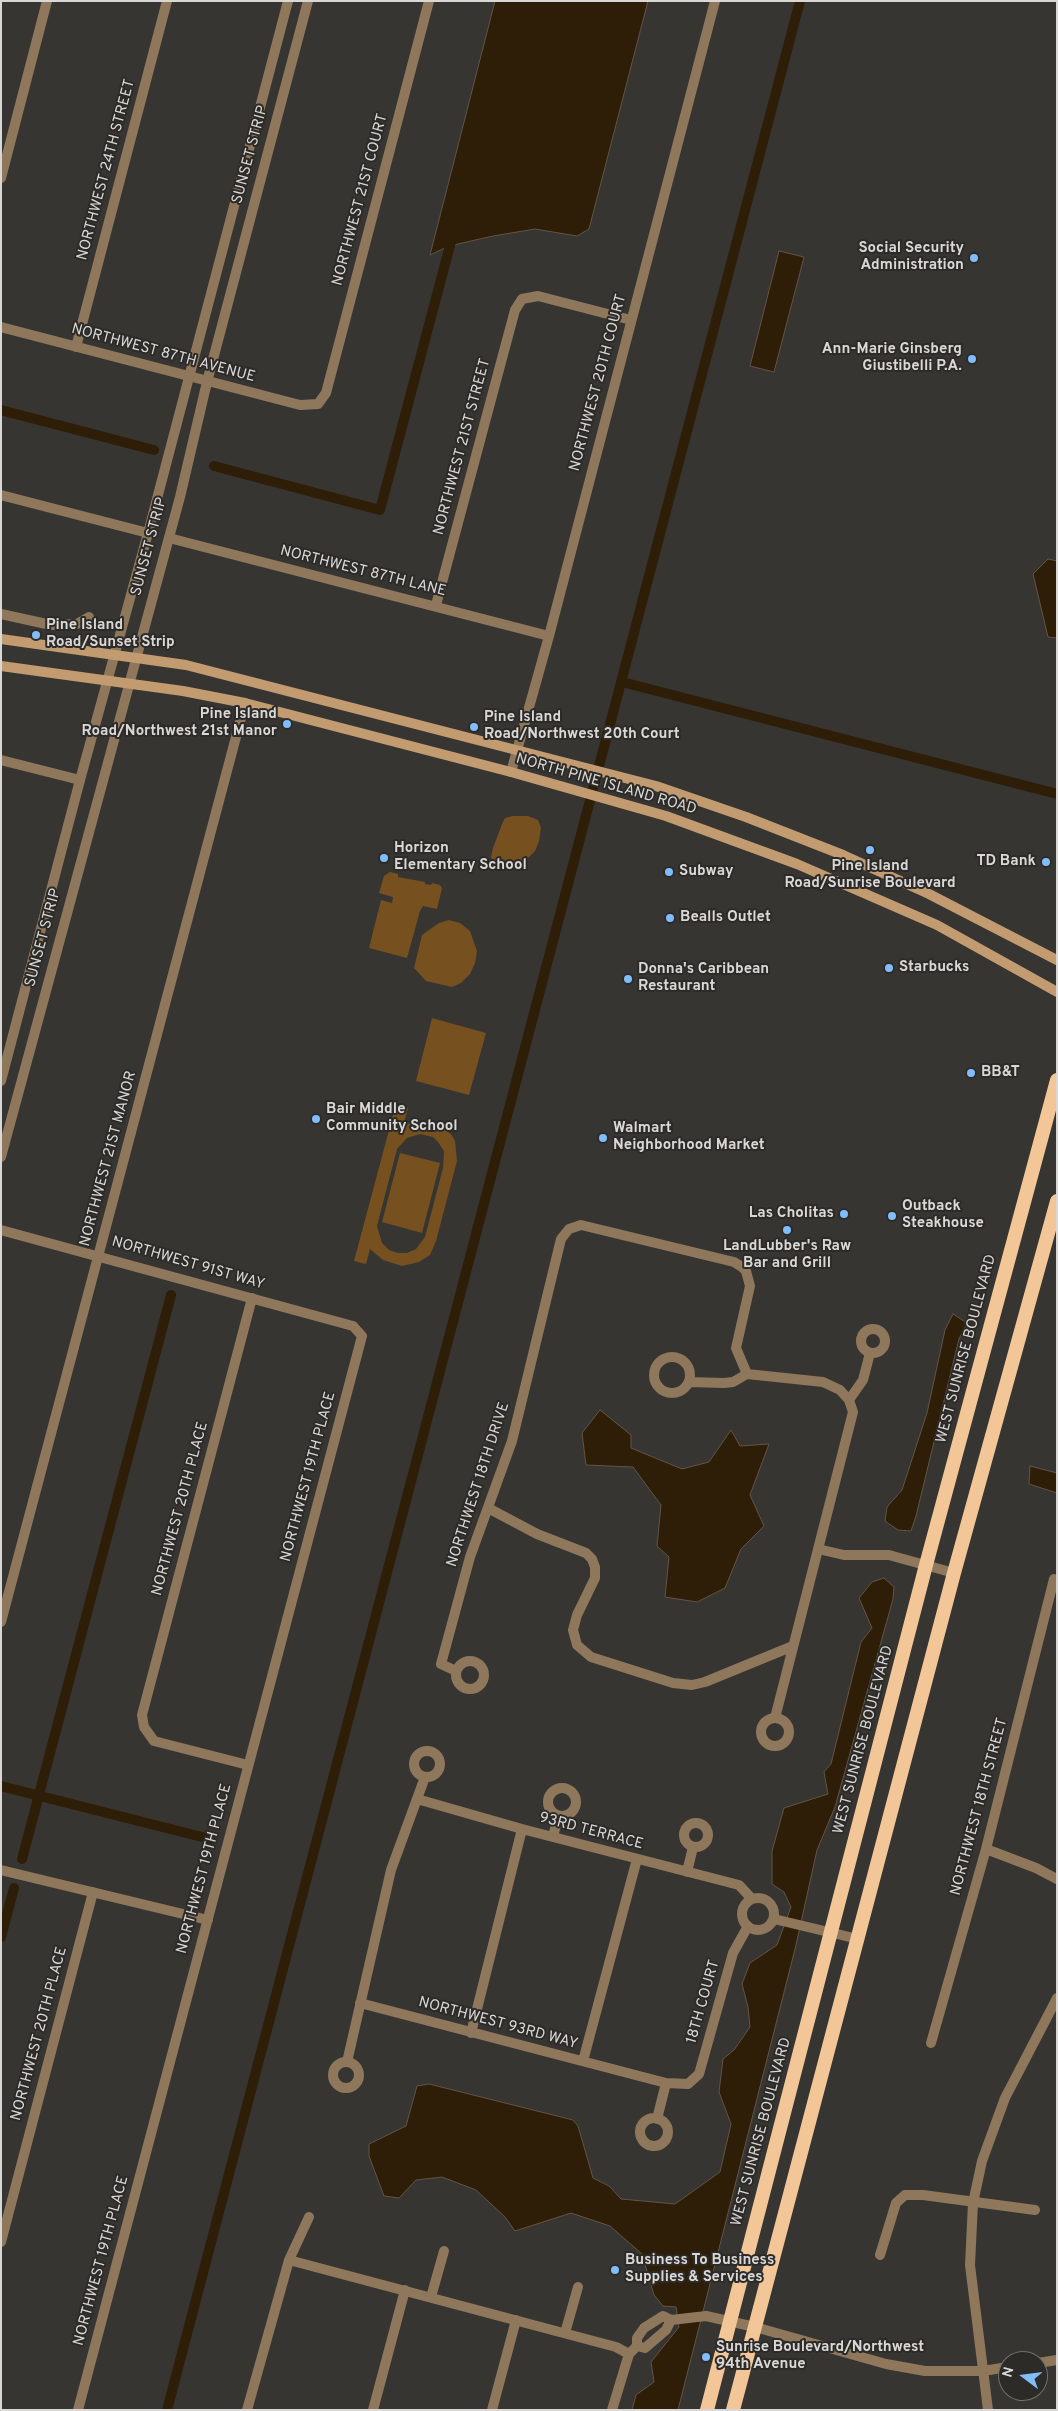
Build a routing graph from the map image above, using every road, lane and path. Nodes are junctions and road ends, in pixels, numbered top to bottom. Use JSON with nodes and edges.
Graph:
{"nodes":[{"id":1,"x":48,"y":1,"type":"edge"},
{"id":2,"x":167,"y":1,"type":"edge"},
{"id":3,"x":288,"y":1,"type":"edge"},
{"id":4,"x":308,"y":1,"type":"edge"},
{"id":5,"x":429,"y":1,"type":"edge"},
{"id":6,"x":715,"y":1,"type":"edge"},
{"id":7,"x":1,"y":178,"type":"edge"},
{"id":8,"x":631,"y":320,"type":"junction"},
{"id":9,"x":1,"y":327,"type":"edge"},
{"id":10,"x":76,"y":347,"type":"junction"},
{"id":11,"x":188,"y":377,"type":"junction"},
{"id":12,"x":207,"y":382,"type":"junction"},
{"id":13,"x":318,"y":404,"type":"joint"},
{"id":14,"x":1,"y":495,"type":"edge"},
{"id":15,"x":148,"y":532,"type":"junction"},
{"id":16,"x":169,"y":538,"type":"junction"},
{"id":17,"x":436,"y":605,"type":"junction"},
{"id":18,"x":1,"y":614,"type":"edge"},
{"id":19,"x":89,"y":617,"type":"dead end"},
{"id":20,"x":549,"y":636,"type":"junction"},
{"id":21,"x":1,"y":639,"type":"edge"},
{"id":22,"x":113,"y":654,"type":"junction"},
{"id":23,"x":135,"y":657,"type":"junction"},
{"id":24,"x":1,"y":666,"type":"edge"},
{"id":25,"x":106,"y":680,"type":"junction"},
{"id":26,"x":128,"y":683,"type":"junction"},
{"id":27,"x":245,"y":703,"type":"junction"},
{"id":28,"x":517,"y":750,"type":"junction"},
{"id":29,"x":1,"y":760,"type":"edge"},
{"id":30,"x":511,"y":772,"type":"junction"},
{"id":31,"x":80,"y":780,"type":"junction"},
{"id":32,"x":1057,"y":960,"type":"edge"},
{"id":33,"x":1057,"y":992,"type":"edge"},
{"id":34,"x":1057,"y":1080,"type":"edge"},
{"id":35,"x":1,"y":1082,"type":"edge"},
{"id":36,"x":1,"y":1157,"type":"edge"},
{"id":37,"x":1057,"y":1201,"type":"edge"},
{"id":38,"x":1,"y":1230,"type":"edge"},
{"id":39,"x":99,"y":1255,"type":"junction"},
{"id":40,"x":252,"y":1298,"type":"junction"},
{"id":41,"x":362,"y":1336,"type":"joint"},
{"id":42,"x":870,"y":1353,"type":"dead end"},
{"id":43,"x":746,"y":1374,"type":"junction"},
{"id":44,"x":689,"y":1382,"type":"dead end"},
{"id":45,"x":849,"y":1400,"type":"junction"},
{"id":46,"x":488,"y":1508,"type":"junction"},
{"id":47,"x":818,"y":1549,"type":"junction"},
{"id":48,"x":926,"y":1565,"type":"junction"},
{"id":49,"x":954,"y":1573,"type":"junction"},
{"id":50,"x":1054,"y":1578,"type":"dead end"},
{"id":51,"x":1,"y":1622,"type":"edge"},
{"id":52,"x":793,"y":1646,"type":"junction"},
{"id":53,"x":456,"y":1671,"type":"dead end"},
{"id":54,"x":775,"y":1718,"type":"dead end"},
{"id":55,"x":248,"y":1765,"type":"junction"},
{"id":56,"x":425,"y":1777,"type":"dead end"},
{"id":57,"x":417,"y":1799,"type":"junction"},
{"id":58,"x":558,"y":1816,"type":"dead end"},
{"id":59,"x":522,"y":1829,"type":"junction"},
{"id":60,"x":553,"y":1837,"type":"junction"},
{"id":61,"x":693,"y":1847,"type":"dead end"},
{"id":62,"x":986,"y":1849,"type":"junction"},
{"id":63,"x":637,"y":1859,"type":"junction"},
{"id":64,"x":1,"y":1870,"type":"edge"},
{"id":65,"x":687,"y":1872,"type":"junction"},
{"id":66,"x":1057,"y":1879,"type":"edge"},
{"id":67,"x":93,"y":1892,"type":"junction"},
{"id":68,"x":752,"y":1899,"type":"junction"},
{"id":69,"x":208,"y":1920,"type":"junction"},
{"id":70,"x":779,"y":1920,"type":"junction"},
{"id":71,"x":748,"y":1926,"type":"junction"},
{"id":72,"x":830,"y":1932,"type":"junction"},
{"id":73,"x":858,"y":1939,"type":"junction"},
{"id":74,"x":1057,"y":1998,"type":"edge"},
{"id":75,"x":360,"y":2003,"type":"junction"},
{"id":76,"x":471,"y":2033,"type":"junction"},
{"id":77,"x":931,"y":2043,"type":"dead end"},
{"id":78,"x":583,"y":2061,"type":"junction"},
{"id":79,"x":347,"y":2062,"type":"dead end"},
{"id":80,"x":666,"y":2083,"type":"junction"},
{"id":81,"x":688,"y":2084,"type":"joint"},
{"id":82,"x":656,"y":2119,"type":"dead end"},
{"id":83,"x":973,"y":2203,"type":"junction"},
{"id":84,"x":1035,"y":2210,"type":"dead end"},
{"id":85,"x":309,"y":2217,"type":"dead end"},
{"id":86,"x":1,"y":2242,"type":"edge"},
{"id":87,"x":444,"y":2251,"type":"dead end"},
{"id":88,"x":880,"y":2255,"type":"dead end"},
{"id":89,"x":289,"y":2260,"type":"junction"},
{"id":90,"x":578,"y":2286,"type":"dead end"},
{"id":91,"x":405,"y":2290,"type":"junction"},
{"id":92,"x":431,"y":2297,"type":"junction"},
{"id":93,"x":673,"y":2319,"type":"junction"},
{"id":94,"x":516,"y":2320,"type":"junction"},
{"id":95,"x":730,"y":2320,"type":"junction"},
{"id":96,"x":755,"y":2327,"type":"junction"},
{"id":97,"x":565,"y":2333,"type":"junction"},
{"id":98,"x":637,"y":2346,"type":"junction"},
{"id":99,"x":629,"y":2354,"type":"junction"},
{"id":100,"x":998,"y":2369,"type":"edge"},
{"id":101,"x":983,"y":2371,"type":"junction"},
{"id":102,"x":78,"y":2410,"type":"edge"},
{"id":103,"x":246,"y":2410,"type":"edge"},
{"id":104,"x":373,"y":2410,"type":"edge"},
{"id":105,"x":492,"y":2410,"type":"edge"},
{"id":106,"x":612,"y":2410,"type":"edge"},
{"id":107,"x":707,"y":2410,"type":"edge"},
{"id":108,"x":733,"y":2410,"type":"edge"},
{"id":109,"x":988,"y":2410,"type":"edge"}],
"edges":[{"from":1,"to":7,"type":"street"},
{"from":2,"to":10,"type":"street","name":"NORTHWEST 24TH STREET"},
{"from":3,"to":11,"type":"street","name":"SUNSET STRIP"},
{"from":4,"to":12,"type":"street","name":"SUNSET STRIP"},
{"from":5,"to":13,"type":"street","name":"NORTHWEST 21ST COURT"},
{"from":6,"to":8,"type":"street","name":"NORTHWEST 20TH COURT"},
{"from":8,"to":17,"type":"street","name":"NORTHWEST 21ST STREET"},
{"from":8,"to":20,"type":"street","name":"NORTHWEST 20TH COURT"},
{"from":9,"to":10,"type":"street","name":"NORTHWEST 87TH AVENUE"},
{"from":10,"to":11,"type":"street","name":"NORTHWEST 87TH AVENUE"},
{"from":11,"to":12,"type":"street","name":"NORTHWEST 87TH AVENUE"},
{"from":11,"to":15,"type":"street","name":"SUNSET STRIP"},
{"from":12,"to":13,"type":"street","name":"NORTHWEST 87TH AVENUE"},
{"from":12,"to":16,"type":"street","name":"SUNSET STRIP"},
{"from":14,"to":15,"type":"street"},
{"from":15,"to":22,"type":"street","name":"SUNSET STRIP"},
{"from":16,"to":17,"type":"street","name":"NORTHWEST 87TH LANE"},
{"from":16,"to":23,"type":"street","name":"SUNSET STRIP"},
{"from":17,"to":20,"type":"street","name":"NORTHWEST 87TH LANE"},
{"from":18,"to":19,"type":"street"},
{"from":20,"to":28,"type":"street","name":"NORTHWEST 20TH COURT"},
{"from":21,"to":22,"type":"main road","name":"NORTH PINE ISLAND ROAD"},
{"from":22,"to":23,"type":"main road","name":"NORTH PINE ISLAND ROAD"},
{"from":22,"to":25,"type":"street","name":"SUNSET STRIP"},
{"from":23,"to":26,"type":"street","name":"SUNSET STRIP"},
{"from":23,"to":28,"type":"main road","name":"NORTH PINE ISLAND ROAD"},
{"from":24,"to":25,"type":"main road","name":"NORTH PINE ISLAND ROAD"},
{"from":25,"to":26,"type":"main road","name":"NORTH PINE ISLAND ROAD"},
{"from":25,"to":31,"type":"street","name":"SUNSET STRIP"},
{"from":26,"to":27,"type":"main road","name":"NORTH PINE ISLAND ROAD"},
{"from":26,"to":36,"type":"street","name":"SUNSET STRIP"},
{"from":27,"to":30,"type":"main road","name":"NORTH PINE ISLAND ROAD"},
{"from":27,"to":39,"type":"street","name":"NORTHWEST 21ST MANOR"},
{"from":28,"to":30,"type":"street","name":"NORTHWEST 20TH COURT"},
{"from":28,"to":32,"type":"main road","name":"NORTH PINE ISLAND ROAD"},
{"from":29,"to":31,"type":"street"},
{"from":30,"to":33,"type":"main road","name":"NORTH PINE ISLAND ROAD"},
{"from":31,"to":35,"type":"street","name":"SUNSET STRIP"},
{"from":34,"to":48,"type":"highway","name":"WEST SUNRISE BOULEVARD"},
{"from":37,"to":49,"type":"highway"},
{"from":38,"to":39,"type":"street","name":"NORTHWEST 91ST WAY"},
{"from":39,"to":40,"type":"street","name":"NORTHWEST 91ST WAY"},
{"from":39,"to":51,"type":"street","name":"NORTHWEST 21ST MANOR"},
{"from":40,"to":41,"type":"street","name":"NORTHWEST 91ST WAY"},
{"from":40,"to":55,"type":"street","name":"NORTHWEST 20TH PLACE"},
{"from":41,"to":55,"type":"street","name":"NORTHWEST 19TH PLACE"},
{"from":42,"to":45,"type":"street"},
{"from":43,"to":44,"type":"street"},
{"from":43,"to":45,"type":"street"},
{"from":43,"to":46,"type":"street","name":"NORTHWEST 18TH DRIVE"},
{"from":45,"to":47,"type":"street"},
{"from":46,"to":52,"type":"street"},
{"from":46,"to":53,"type":"street","name":"NORTHWEST 18TH DRIVE"},
{"from":47,"to":48,"type":"street"},
{"from":47,"to":52,"type":"street"},
{"from":48,"to":49,"type":"street"},
{"from":48,"to":72,"type":"highway","name":"WEST SUNRISE BOULEVARD"},
{"from":49,"to":73,"type":"highway"},
{"from":50,"to":62,"type":"street","name":"NORTHWEST 18TH STREET"},
{"from":52,"to":54,"type":"street"},
{"from":55,"to":69,"type":"street","name":"NORTHWEST 19TH PLACE"},
{"from":56,"to":57,"type":"street"},
{"from":57,"to":59,"type":"street","name":"93RD TERRACE"},
{"from":57,"to":75,"type":"street"},
{"from":58,"to":60,"type":"street"},
{"from":59,"to":60,"type":"street","name":"93RD TERRACE"},
{"from":59,"to":76,"type":"street"},
{"from":60,"to":63,"type":"street","name":"93RD TERRACE"},
{"from":61,"to":65,"type":"street"},
{"from":62,"to":66,"type":"street"},
{"from":62,"to":77,"type":"street","name":"NORTHWEST 18TH STREET"},
{"from":63,"to":65,"type":"street","name":"93RD TERRACE"},
{"from":63,"to":78,"type":"street"},
{"from":64,"to":67,"type":"street"},
{"from":65,"to":68,"type":"street","name":"93RD TERRACE"},
{"from":67,"to":69,"type":"street"},
{"from":67,"to":86,"type":"street","name":"NORTHWEST 20TH PLACE"},
{"from":68,"to":70,"type":"street"},
{"from":68,"to":71,"type":"street"},
{"from":69,"to":102,"type":"street","name":"NORTHWEST 19TH PLACE"},
{"from":70,"to":71,"type":"street"},
{"from":70,"to":72,"type":"street"},
{"from":71,"to":81,"type":"street","name":"18TH COURT"},
{"from":72,"to":73,"type":"street"},
{"from":72,"to":95,"type":"highway","name":"WEST SUNRISE BOULEVARD"},
{"from":73,"to":96,"type":"highway"},
{"from":74,"to":83,"type":"street"},
{"from":75,"to":76,"type":"street","name":"NORTHWEST 93RD WAY"},
{"from":75,"to":79,"type":"street"},
{"from":76,"to":78,"type":"street","name":"NORTHWEST 93RD WAY"},
{"from":78,"to":80,"type":"street","name":"NORTHWEST 93RD WAY"},
{"from":80,"to":81,"type":"street","name":"NORTHWEST 93RD WAY"},
{"from":80,"to":82,"type":"street"},
{"from":83,"to":84,"type":"street"},
{"from":83,"to":88,"type":"street"},
{"from":83,"to":101,"type":"street"},
{"from":85,"to":89,"type":"street"},
{"from":87,"to":92,"type":"street"},
{"from":89,"to":91,"type":"street"},
{"from":89,"to":103,"type":"street"},
{"from":90,"to":97,"type":"street"},
{"from":91,"to":92,"type":"street"},
{"from":91,"to":104,"type":"street"},
{"from":92,"to":94,"type":"street"},
{"from":93,"to":95,"type":"street"},
{"from":93,"to":98,"type":"street"},
{"from":93,"to":98,"type":"street"},
{"from":94,"to":97,"type":"street"},
{"from":94,"to":105,"type":"street"},
{"from":95,"to":96,"type":"street"},
{"from":95,"to":107,"type":"highway","name":"WEST SUNRISE BOULEVARD"},
{"from":96,"to":101,"type":"street"},
{"from":96,"to":108,"type":"highway"},
{"from":97,"to":99,"type":"street"},
{"from":98,"to":99,"type":"street"},
{"from":99,"to":106,"type":"street"},
{"from":100,"to":101,"type":"street"},
{"from":101,"to":109,"type":"street"}]}
